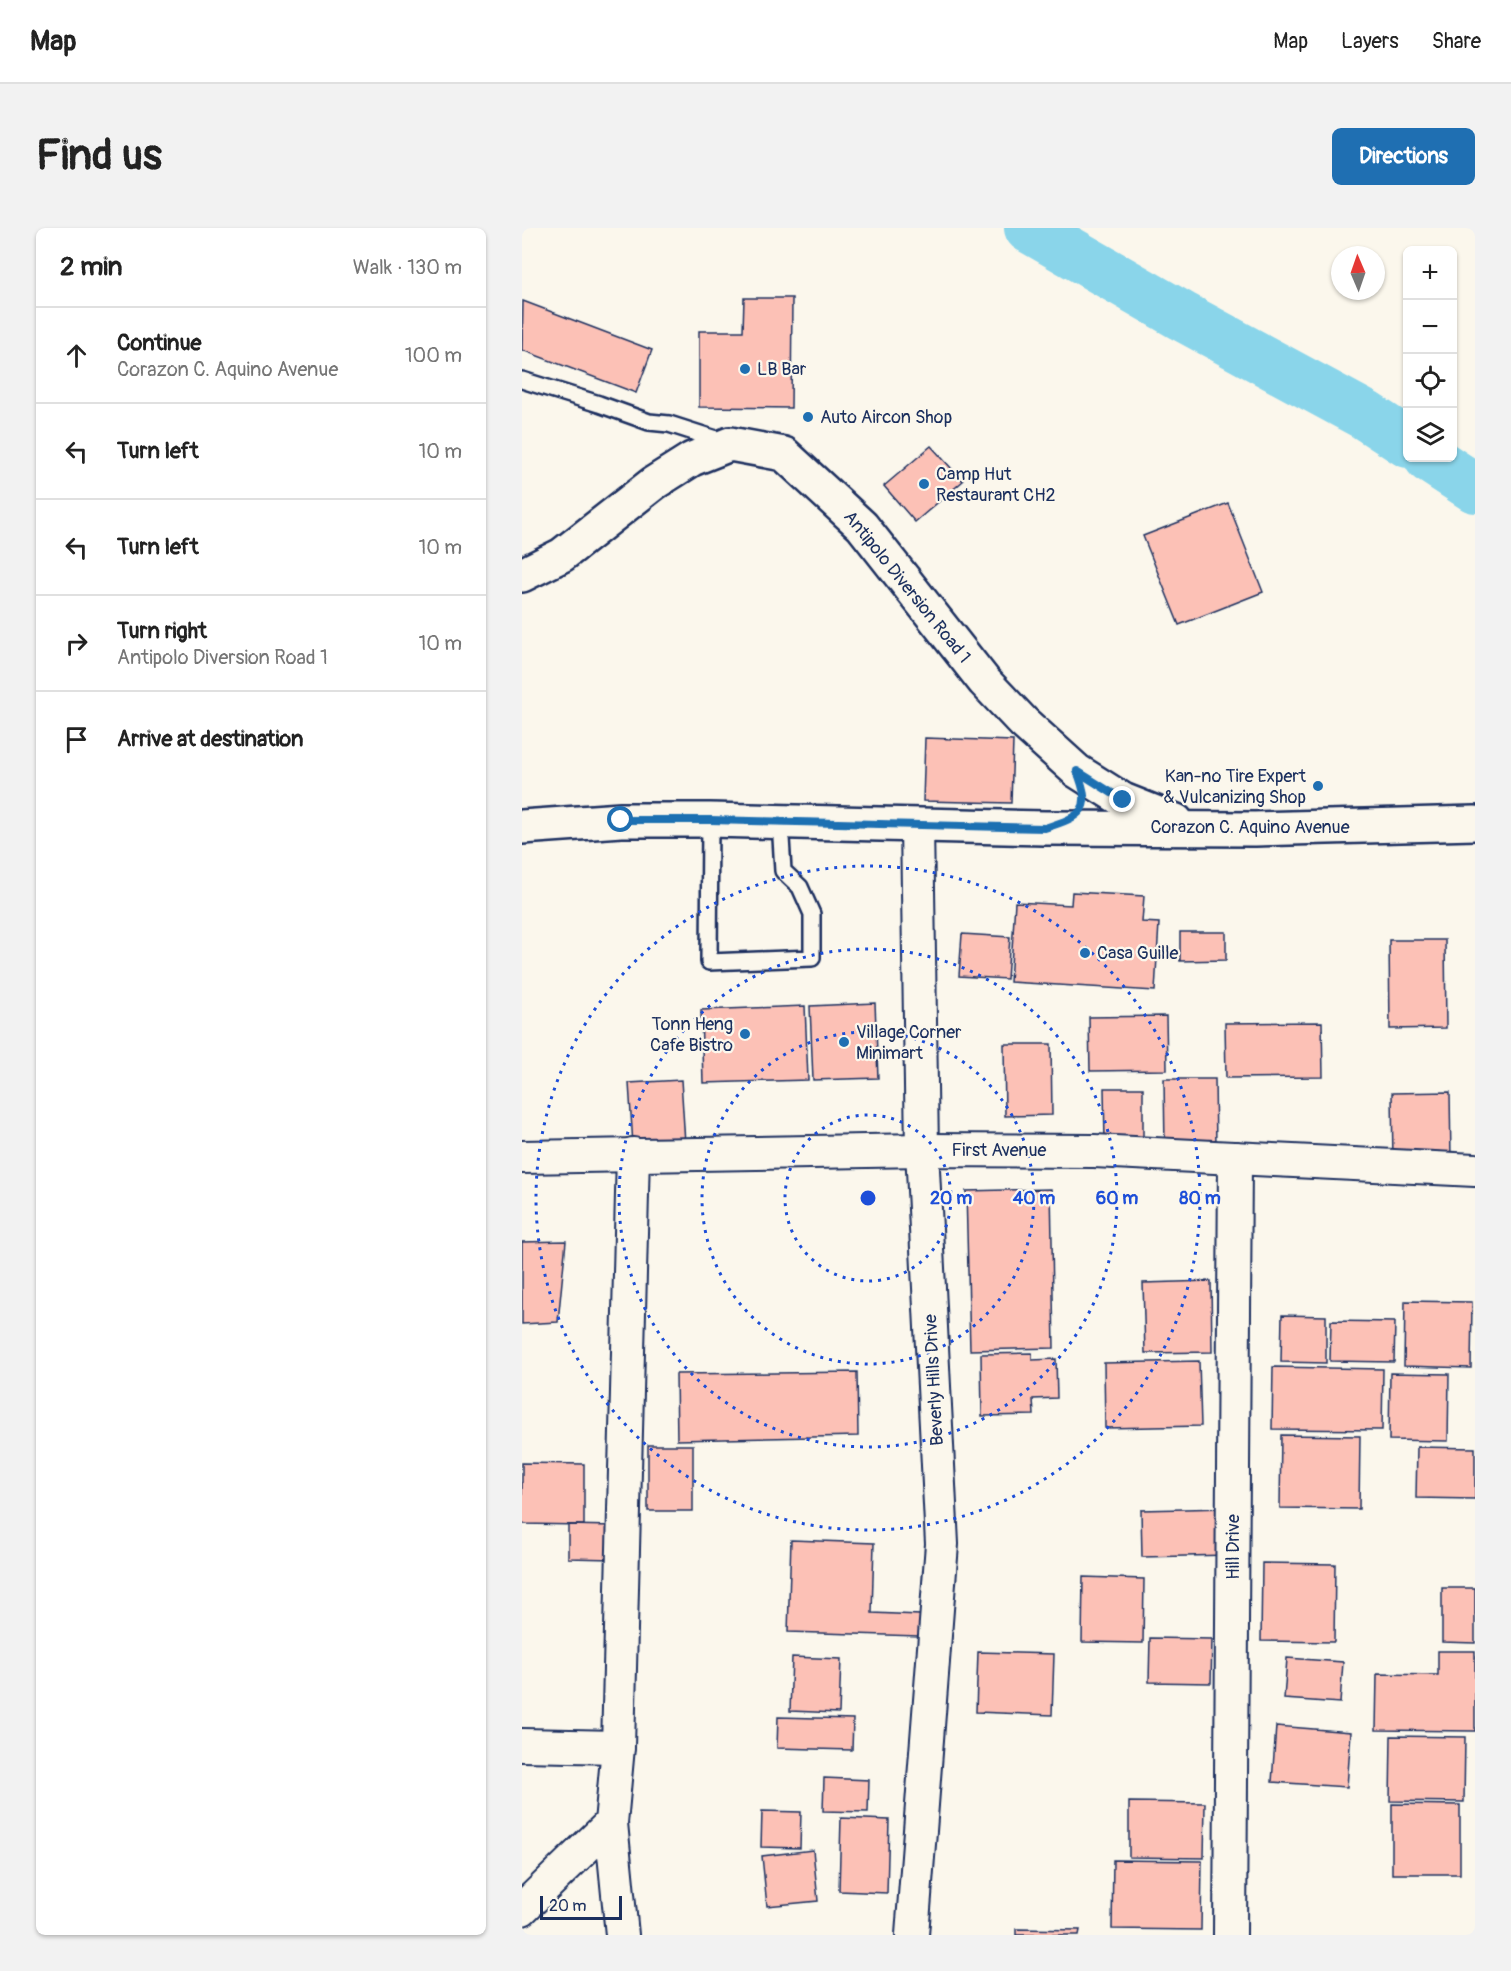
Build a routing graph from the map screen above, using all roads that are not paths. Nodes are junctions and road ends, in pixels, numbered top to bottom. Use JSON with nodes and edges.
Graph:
{"nodes":[{"id":1,"x":522,"y":380,"type":"edge"},
{"id":2,"x":730,"y":444,"type":"junction"},
{"id":3,"x":522,"y":575,"type":"edge"},
{"id":4,"x":1077,"y":771,"type":"junction"},
{"id":5,"x":710,"y":820,"type":"junction"},
{"id":6,"x":780,"y":821,"type":"junction"},
{"id":7,"x":1475,"y":823,"type":"edge"},
{"id":8,"x":917,"y":825,"type":"junction"},
{"id":9,"x":522,"y":827,"type":"edge"},
{"id":10,"x":1045,"y":828,"type":"junction"},
{"id":11,"x":1226,"y":828,"type":"junction"},
{"id":12,"x":922,"y":1150,"type":"junction"},
{"id":13,"x":633,"y":1154,"type":"junction"},
{"id":14,"x":522,"y":1157,"type":"edge"},
{"id":15,"x":1235,"y":1158,"type":"junction"},
{"id":16,"x":1475,"y":1170,"type":"edge"},
{"id":17,"x":522,"y":1745,"type":"edge"},
{"id":18,"x":618,"y":1747,"type":"junction"},
{"id":19,"x":611,"y":1823,"type":"junction"},
{"id":20,"x":522,"y":1909,"type":"edge"},
{"id":21,"x":622,"y":1935,"type":"edge"},
{"id":22,"x":912,"y":1935,"type":"edge"},
{"id":23,"x":1230,"y":1935,"type":"edge"}],
"edges":[{"from":1,"to":2,"type":"lane"},
{"from":2,"to":3,"type":"main road"},
{"from":2,"to":4,"type":"main road","name":"Antipolo Diversion Road 1"},
{"from":4,"to":10,"type":"main road"},
{"from":4,"to":11,"type":"main road","name":"Antipolo Diversion Road 1"},
{"from":5,"to":6,"type":"main road","name":"Corazon C. Aquino Avenue"},
{"from":5,"to":6,"type":"lane"},
{"from":5,"to":9,"type":"main road","name":"Corazon C. Aquino Avenue"},
{"from":6,"to":8,"type":"main road","name":"Corazon C. Aquino Avenue"},
{"from":7,"to":11,"type":"main road","name":"Corazon C. Aquino Avenue"},
{"from":8,"to":10,"type":"main road","name":"Corazon C. Aquino Avenue"},
{"from":8,"to":12,"type":"street","name":"Beverly Hills Drive"},
{"from":10,"to":11,"type":"main road","name":"Corazon C. Aquino Avenue"},
{"from":12,"to":13,"type":"street","name":"First Avenue"},
{"from":12,"to":15,"type":"street","name":"First Avenue"},
{"from":12,"to":22,"type":"street","name":"Beverly Hills Drive"},
{"from":13,"to":14,"type":"street","name":"First Avenue"},
{"from":13,"to":18,"type":"street"},
{"from":15,"to":16,"type":"street","name":"First Avenue"},
{"from":15,"to":23,"type":"street","name":"Hill Drive"},
{"from":17,"to":18,"type":"street"},
{"from":18,"to":19,"type":"street"},
{"from":19,"to":20,"type":"street"},
{"from":19,"to":21,"type":"street"}]}
